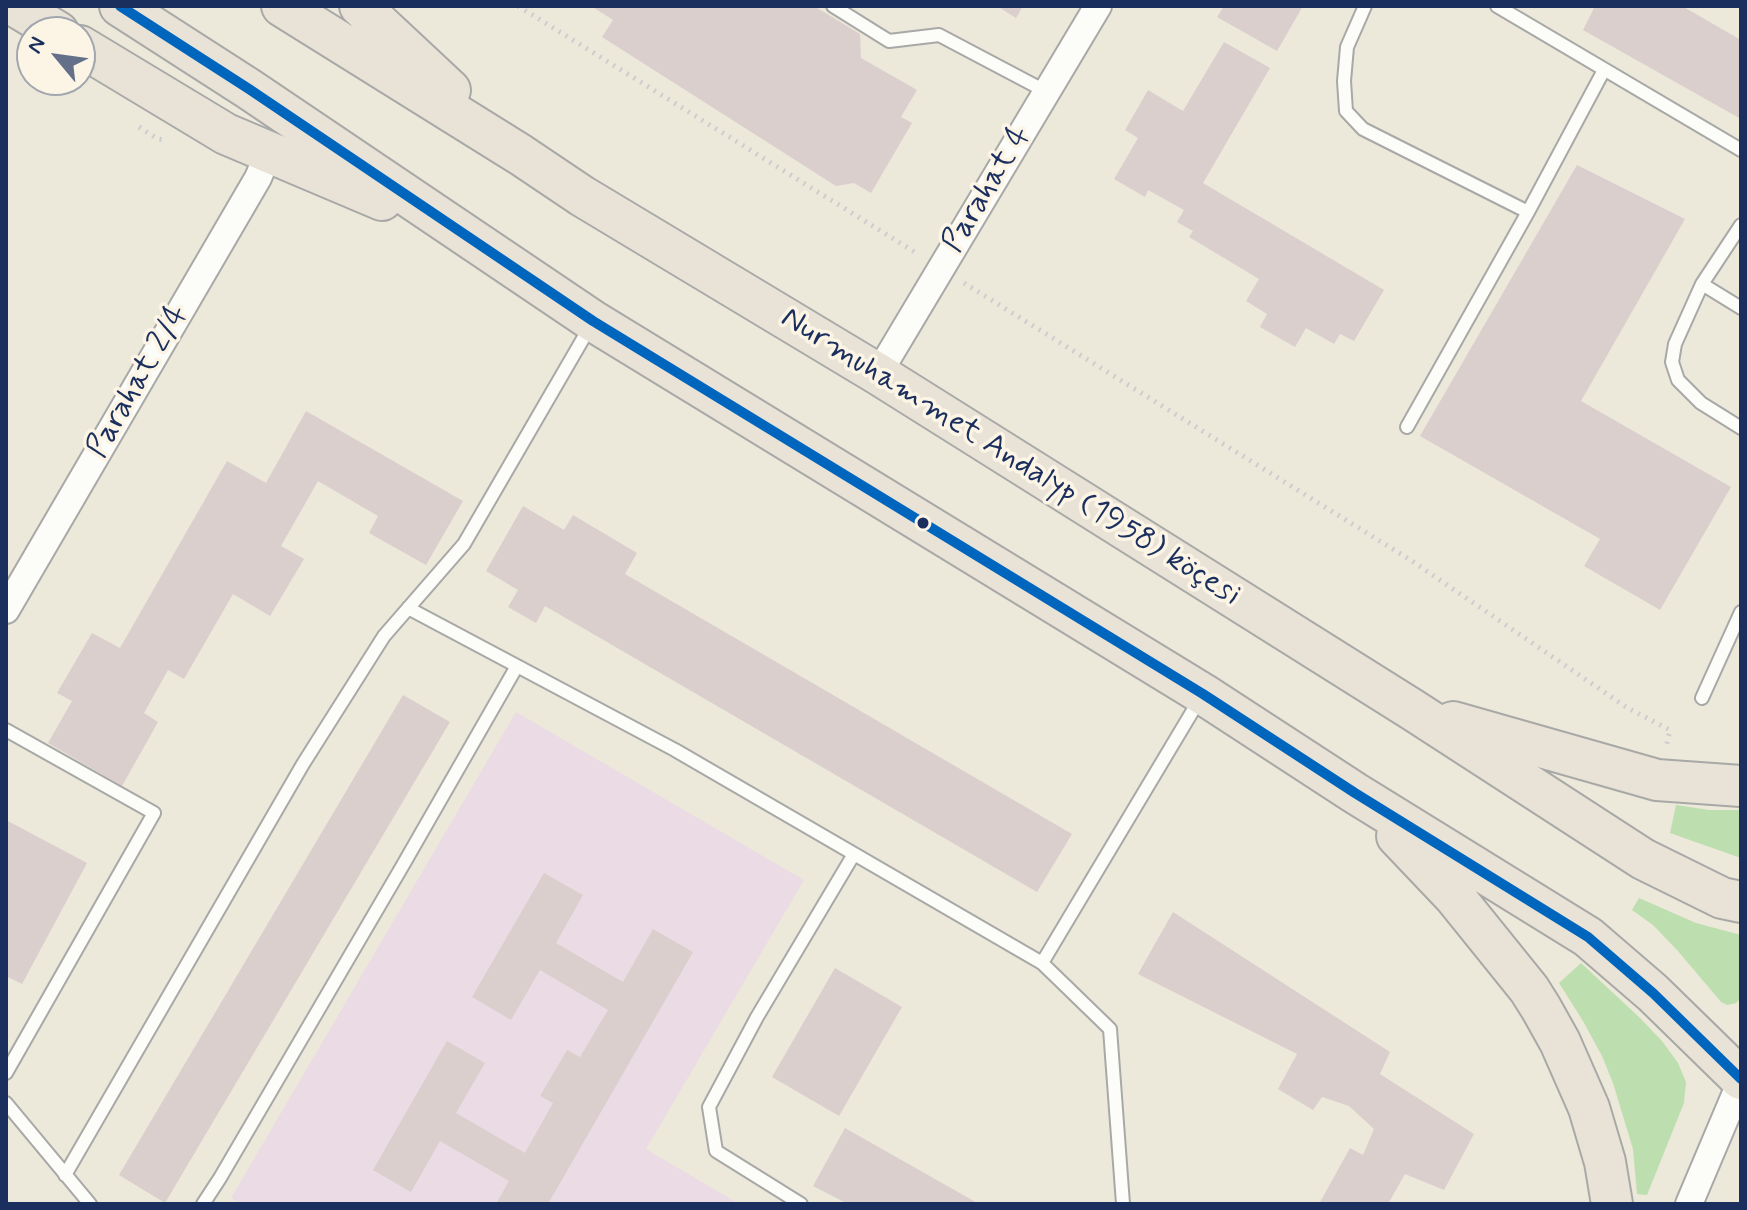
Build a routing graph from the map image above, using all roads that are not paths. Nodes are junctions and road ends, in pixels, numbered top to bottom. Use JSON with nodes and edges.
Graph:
{"nodes":[{"id":1,"x":120,"y":6,"type":"edge"},
{"id":2,"x":282,"y":6,"type":"edge"},
{"id":3,"x":360,"y":6,"type":"edge"},
{"id":4,"x":833,"y":6,"type":"edge"},
{"id":5,"x":1098,"y":6,"type":"edge"},
{"id":6,"x":1365,"y":6,"type":"edge"},
{"id":7,"x":1497,"y":6,"type":"edge"},
{"id":8,"x":96,"y":56,"type":"edge"},
{"id":9,"x":1604,"y":70,"type":"junction"},
{"id":10,"x":1047,"y":92,"type":"junction"},
{"id":11,"x":1741,"y":150,"type":"edge"},
{"id":12,"x":269,"y":152,"type":"junction"},
{"id":13,"x":521,"y":155,"type":"junction"},
{"id":14,"x":1528,"y":212,"type":"junction"},
{"id":15,"x":1741,"y":225,"type":"edge"},
{"id":16,"x":461,"y":233,"type":"junction"},
{"id":17,"x":1702,"y":284,"type":"junction"},
{"id":18,"x":1741,"y":308,"type":"edge"},
{"id":19,"x":593,"y":321,"type":"junction"},
{"id":20,"x":878,"y":374,"type":"junction"},
{"id":21,"x":1407,"y":427,"type":"dead end"},
{"id":22,"x":1741,"y":428,"type":"edge"},
{"id":23,"x":408,"y":608,"type":"junction"},
{"id":24,"x":6,"y":610,"type":"edge"},
{"id":25,"x":1741,"y":612,"type":"edge"},
{"id":26,"x":1736,"y":637,"type":"edge"},
{"id":27,"x":517,"y":666,"type":"junction"},
{"id":28,"x":1203,"y":694,"type":"junction"},
{"id":29,"x":1702,"y":698,"type":"dead end"},
{"id":30,"x":1413,"y":710,"type":"junction"},
{"id":31,"x":6,"y":730,"type":"edge"},
{"id":32,"x":1741,"y":786,"type":"edge"},
{"id":33,"x":1355,"y":793,"type":"junction"},
{"id":34,"x":854,"y":854,"type":"junction"},
{"id":35,"x":1741,"y":902,"type":"edge"},
{"id":36,"x":1042,"y":963,"type":"junction"},
{"id":37,"x":6,"y":1073,"type":"edge"},
{"id":38,"x":1741,"y":1080,"type":"edge"},
{"id":39,"x":6,"y":1103,"type":"edge"},
{"id":40,"x":65,"y":1175,"type":"junction"},
{"id":41,"x":90,"y":1204,"type":"edge"},
{"id":42,"x":203,"y":1204,"type":"edge"},
{"id":43,"x":801,"y":1204,"type":"edge"},
{"id":44,"x":1123,"y":1204,"type":"edge"},
{"id":45,"x":1612,"y":1204,"type":"edge"},
{"id":46,"x":1689,"y":1204,"type":"edge"}],
"edges":[{"from":1,"to":16,"type":"main road"},
{"from":2,"to":13,"type":"main road","name":"Nurmuhammet Andalyp (1958) köçesi"},
{"from":3,"to":13,"type":"main road"},
{"from":4,"to":10,"type":"lane"},
{"from":5,"to":10,"type":"street","name":"Parahat 4"},
{"from":6,"to":14,"type":"lane"},
{"from":7,"to":9,"type":"lane"},
{"from":8,"to":12,"type":"main road"},
{"from":9,"to":11,"type":"lane"},
{"from":9,"to":14,"type":"lane"},
{"from":10,"to":20,"type":"street","name":"Parahat 4"},
{"from":12,"to":16,"type":"main road"},
{"from":12,"to":24,"type":"street","name":"Parahat 2/4"},
{"from":13,"to":20,"type":"main road","name":"Nurmuhammet Andalyp (1958) köçesi"},
{"from":14,"to":21,"type":"lane"},
{"from":15,"to":17,"type":"lane"},
{"from":16,"to":19,"type":"main road"},
{"from":17,"to":18,"type":"lane"},
{"from":17,"to":22,"type":"lane"},
{"from":19,"to":23,"type":"lane"},
{"from":19,"to":28,"type":"main road"},
{"from":20,"to":30,"type":"main road","name":"Nurmuhammet Andalyp (1958) köçesi"},
{"from":23,"to":27,"type":"lane"},
{"from":23,"to":40,"type":"lane"},
{"from":25,"to":26,"type":"lane"},
{"from":26,"to":29,"type":"lane"},
{"from":27,"to":34,"type":"lane"},
{"from":27,"to":42,"type":"lane"},
{"from":28,"to":33,"type":"main road"},
{"from":28,"to":36,"type":"lane"},
{"from":30,"to":32,"type":"main road"},
{"from":30,"to":35,"type":"main road","name":"Nurmuhammet Andalyp (1958) köçesi"},
{"from":31,"to":37,"type":"lane"},
{"from":33,"to":38,"type":"main road"},
{"from":33,"to":45,"type":"main road"},
{"from":34,"to":36,"type":"lane"},
{"from":34,"to":43,"type":"lane"},
{"from":36,"to":44,"type":"lane"},
{"from":38,"to":46,"type":"street"},
{"from":39,"to":40,"type":"lane"},
{"from":40,"to":41,"type":"lane"}]}
